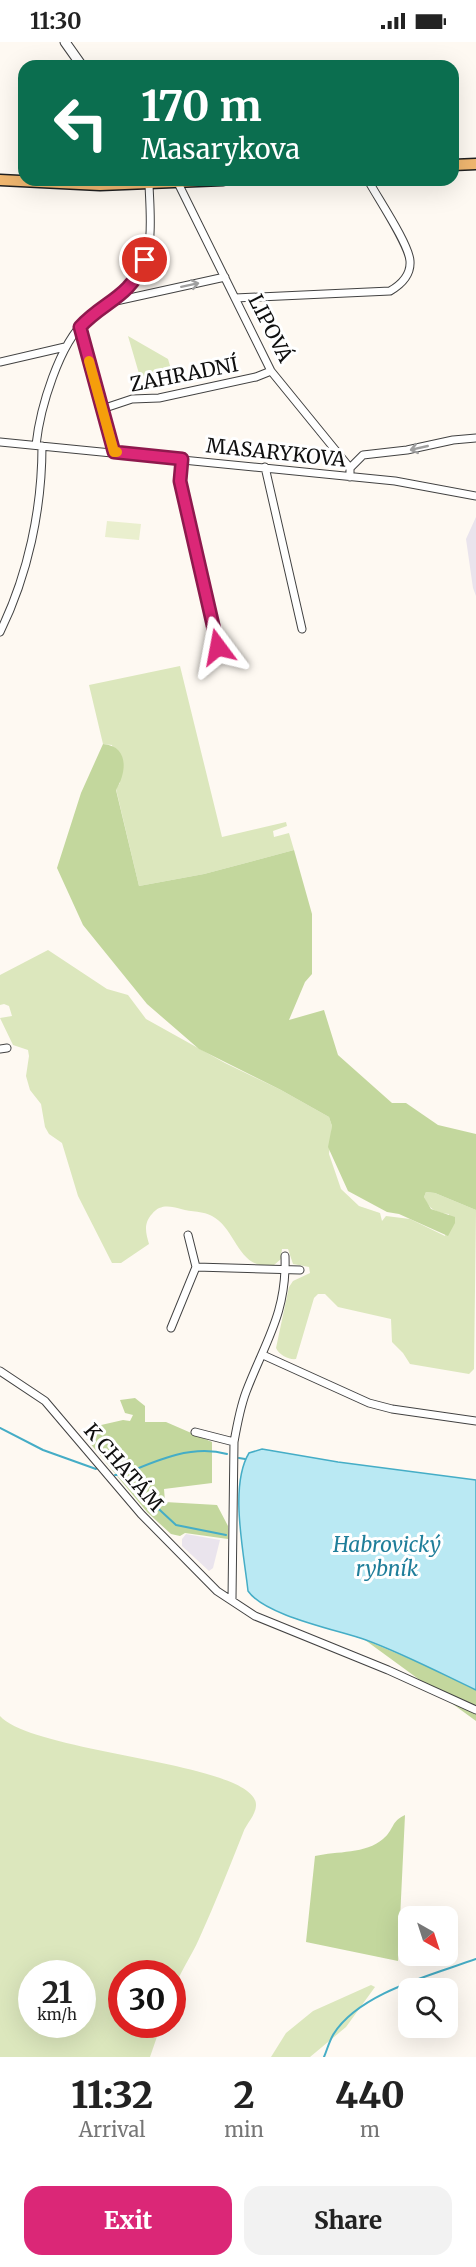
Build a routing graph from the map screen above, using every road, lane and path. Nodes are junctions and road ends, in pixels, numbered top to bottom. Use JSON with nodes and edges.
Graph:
{"nodes":[{"id":1,"x":65,"y":42,"type":"edge"},
{"id":2,"x":78,"y":60,"type":"edge"},
{"id":3,"x":476,"y":164,"type":"edge"},
{"id":4,"x":459,"y":165,"type":"edge"},
{"id":5,"x":0,"y":180,"type":"edge"},
{"id":6,"x":18,"y":181,"type":"edge"},
{"id":7,"x":149,"y":186,"type":"edge"},
{"id":8,"x":179,"y":186,"type":"edge"},
{"id":9,"x":371,"y":186,"type":"edge"},
{"id":10,"x":225,"y":276,"type":"junction"},
{"id":11,"x":236,"y":298,"type":"junction"},
{"id":12,"x":113,"y":301,"type":"junction"},
{"id":13,"x":80,"y":327,"type":"junction"},
{"id":14,"x":65,"y":348,"type":"junction"},
{"id":15,"x":0,"y":362,"type":"edge"},
{"id":16,"x":271,"y":370,"type":"junction"},
{"id":17,"x":102,"y":409,"type":"junction"},
{"id":18,"x":476,"y":438,"type":"edge"},
{"id":19,"x":0,"y":442,"type":"edge"},
{"id":20,"x":39,"y":445,"type":"junction"},
{"id":21,"x":114,"y":452,"type":"junction"},
{"id":22,"x":182,"y":459,"type":"junction"},
{"id":23,"x":265,"y":467,"type":"junction"},
{"id":24,"x":350,"y":468,"type":"junction"},
{"id":25,"x":350,"y":477,"type":"junction"},
{"id":26,"x":476,"y":496,"type":"edge"},
{"id":27,"x":302,"y":628,"type":"dead end"},
{"id":28,"x":0,"y":632,"type":"edge"},
{"id":29,"x":218,"y":647,"type":"dead end"},
{"id":30,"x":188,"y":1235,"type":"dead end"},
{"id":31,"x":285,"y":1256,"type":"dead end"},
{"id":32,"x":196,"y":1268,"type":"junction"},
{"id":33,"x":286,"y":1270,"type":"junction"},
{"id":34,"x":300,"y":1270,"type":"dead end"},
{"id":35,"x":171,"y":1328,"type":"dead end"},
{"id":36,"x":263,"y":1355,"type":"junction"},
{"id":37,"x":0,"y":1371,"type":"edge"},
{"id":38,"x":476,"y":1421,"type":"edge"},
{"id":39,"x":195,"y":1432,"type":"dead end"},
{"id":40,"x":234,"y":1442,"type":"junction"},
{"id":41,"x":232,"y":1599,"type":"junction"},
{"id":42,"x":476,"y":1710,"type":"edge"}],
"edges":[{"from":1,"to":2,"type":"street"},
{"from":3,"to":4,"type":"main road"},
{"from":5,"to":6,"type":"main road"},
{"from":7,"to":12,"type":"street"},
{"from":8,"to":10,"type":"street","name":"LIPOVÁ"},
{"from":9,"to":11,"type":"street"},
{"from":10,"to":11,"type":"street","name":"LIPOVÁ"},
{"from":12,"to":10,"type":"street","one_way":true},
{"from":11,"to":16,"type":"street","name":"LIPOVÁ"},
{"from":12,"to":13,"type":"street"},
{"from":13,"to":14,"type":"street"},
{"from":13,"to":17,"type":"street"},
{"from":14,"to":15,"type":"street"},
{"from":14,"to":20,"type":"street"},
{"from":16,"to":17,"type":"street","name":"ZAHRADNÍ"},
{"from":16,"to":24,"type":"street","name":"LIPOVÁ"},
{"from":17,"to":21,"type":"street"},
{"from":18,"to":24,"type":"street","one_way":true},
{"from":19,"to":20,"type":"street","name":"MASARYKOVA"},
{"from":20,"to":21,"type":"street","name":"MASARYKOVA"},
{"from":20,"to":28,"type":"street"},
{"from":21,"to":22,"type":"street","name":"MASARYKOVA"},
{"from":22,"to":23,"type":"street","name":"MASARYKOVA"},
{"from":22,"to":29,"type":"street"},
{"from":23,"to":25,"type":"street","name":"MASARYKOVA"},
{"from":23,"to":27,"type":"street"},
{"from":24,"to":25,"type":"street"},
{"from":25,"to":26,"type":"street","name":"MASARYKOVA"},
{"from":30,"to":32,"type":"street"},
{"from":31,"to":33,"type":"street"},
{"from":32,"to":33,"type":"street"},
{"from":32,"to":35,"type":"street"},
{"from":33,"to":34,"type":"street"},
{"from":33,"to":36,"type":"street"},
{"from":36,"to":38,"type":"street"},
{"from":36,"to":40,"type":"street"},
{"from":37,"to":41,"type":"street","name":"K CHATÁM"},
{"from":39,"to":40,"type":"street"},
{"from":40,"to":41,"type":"street"},
{"from":41,"to":42,"type":"street","name":"K CHATÁM"}]}
